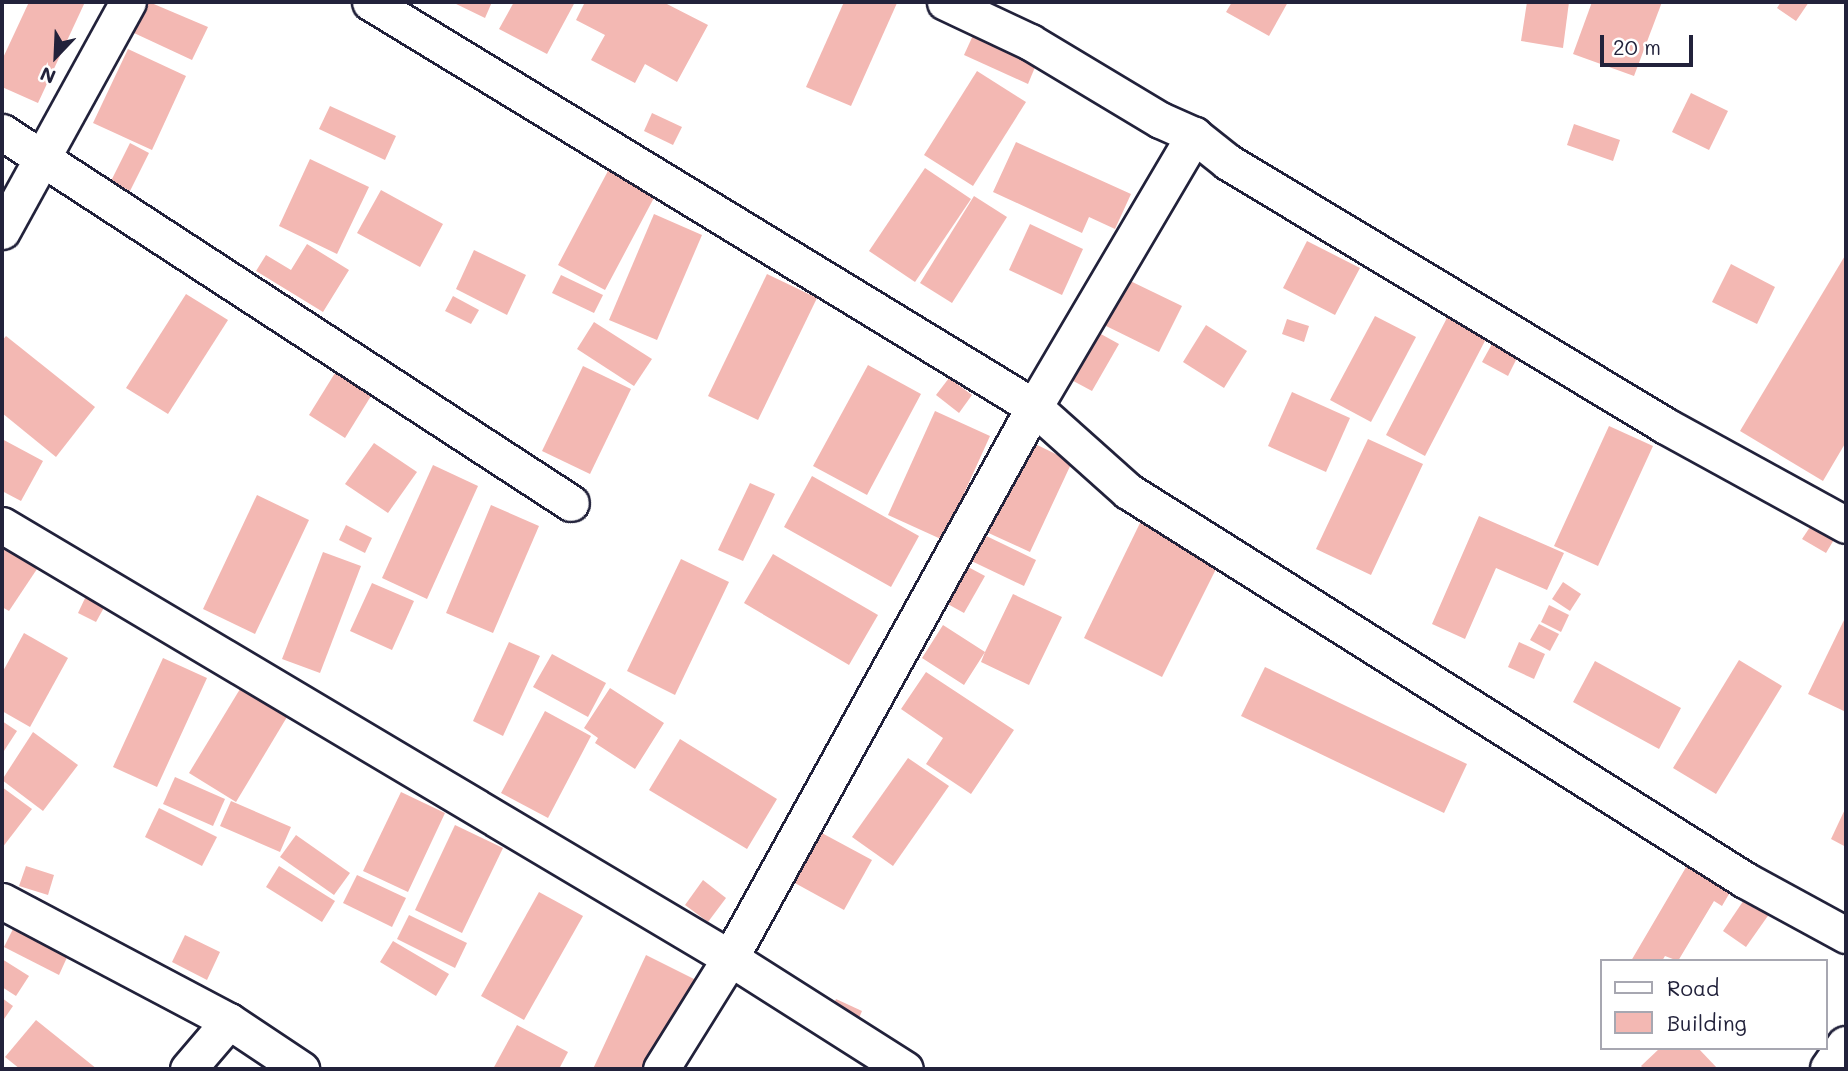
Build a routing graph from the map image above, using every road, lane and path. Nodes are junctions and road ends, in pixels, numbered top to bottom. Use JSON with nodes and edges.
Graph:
{"nodes":[{"id":1,"x":128,"y":2,"type":"edge"},
{"id":2,"x":370,"y":2,"type":"edge"},
{"id":3,"x":945,"y":2,"type":"edge"},
{"id":4,"x":2,"y":132,"type":"edge"},
{"id":5,"x":1194,"y":135,"type":"junction"},
{"id":6,"x":40,"y":159,"type":"junction"},
{"id":7,"x":2,"y":232,"type":"edge"},
{"id":8,"x":1034,"y":407,"type":"junction"},
{"id":9,"x":571,"y":503,"type":"dead end"},
{"id":10,"x":2,"y":525,"type":"edge"},
{"id":11,"x":1846,"y":525,"type":"edge"},
{"id":12,"x":2,"y":901,"type":"edge"},
{"id":13,"x":1846,"y":935,"type":"edge"},
{"id":14,"x":730,"y":958,"type":"junction"},
{"id":15,"x":229,"y":1021,"type":"junction"},
{"id":16,"x":1846,"y":1046,"type":"edge"},
{"id":17,"x":188,"y":1069,"type":"edge"},
{"id":18,"x":301,"y":1069,"type":"edge"},
{"id":19,"x":661,"y":1069,"type":"edge"},
{"id":20,"x":905,"y":1069,"type":"edge"},
{"id":21,"x":1830,"y":1069,"type":"edge"}],
"edges":[{"from":1,"to":6,"type":"street"},
{"from":2,"to":8,"type":"street"},
{"from":3,"to":5,"type":"street"},
{"from":4,"to":6,"type":"street"},
{"from":5,"to":8,"type":"street"},
{"from":5,"to":11,"type":"street"},
{"from":6,"to":7,"type":"street"},
{"from":6,"to":9,"type":"street"},
{"from":8,"to":13,"type":"street"},
{"from":8,"to":14,"type":"street"},
{"from":10,"to":14,"type":"street"},
{"from":12,"to":15,"type":"street"},
{"from":14,"to":19,"type":"street"},
{"from":14,"to":20,"type":"street"},
{"from":15,"to":17,"type":"street"},
{"from":15,"to":18,"type":"street"},
{"from":16,"to":21,"type":"street"}]}
